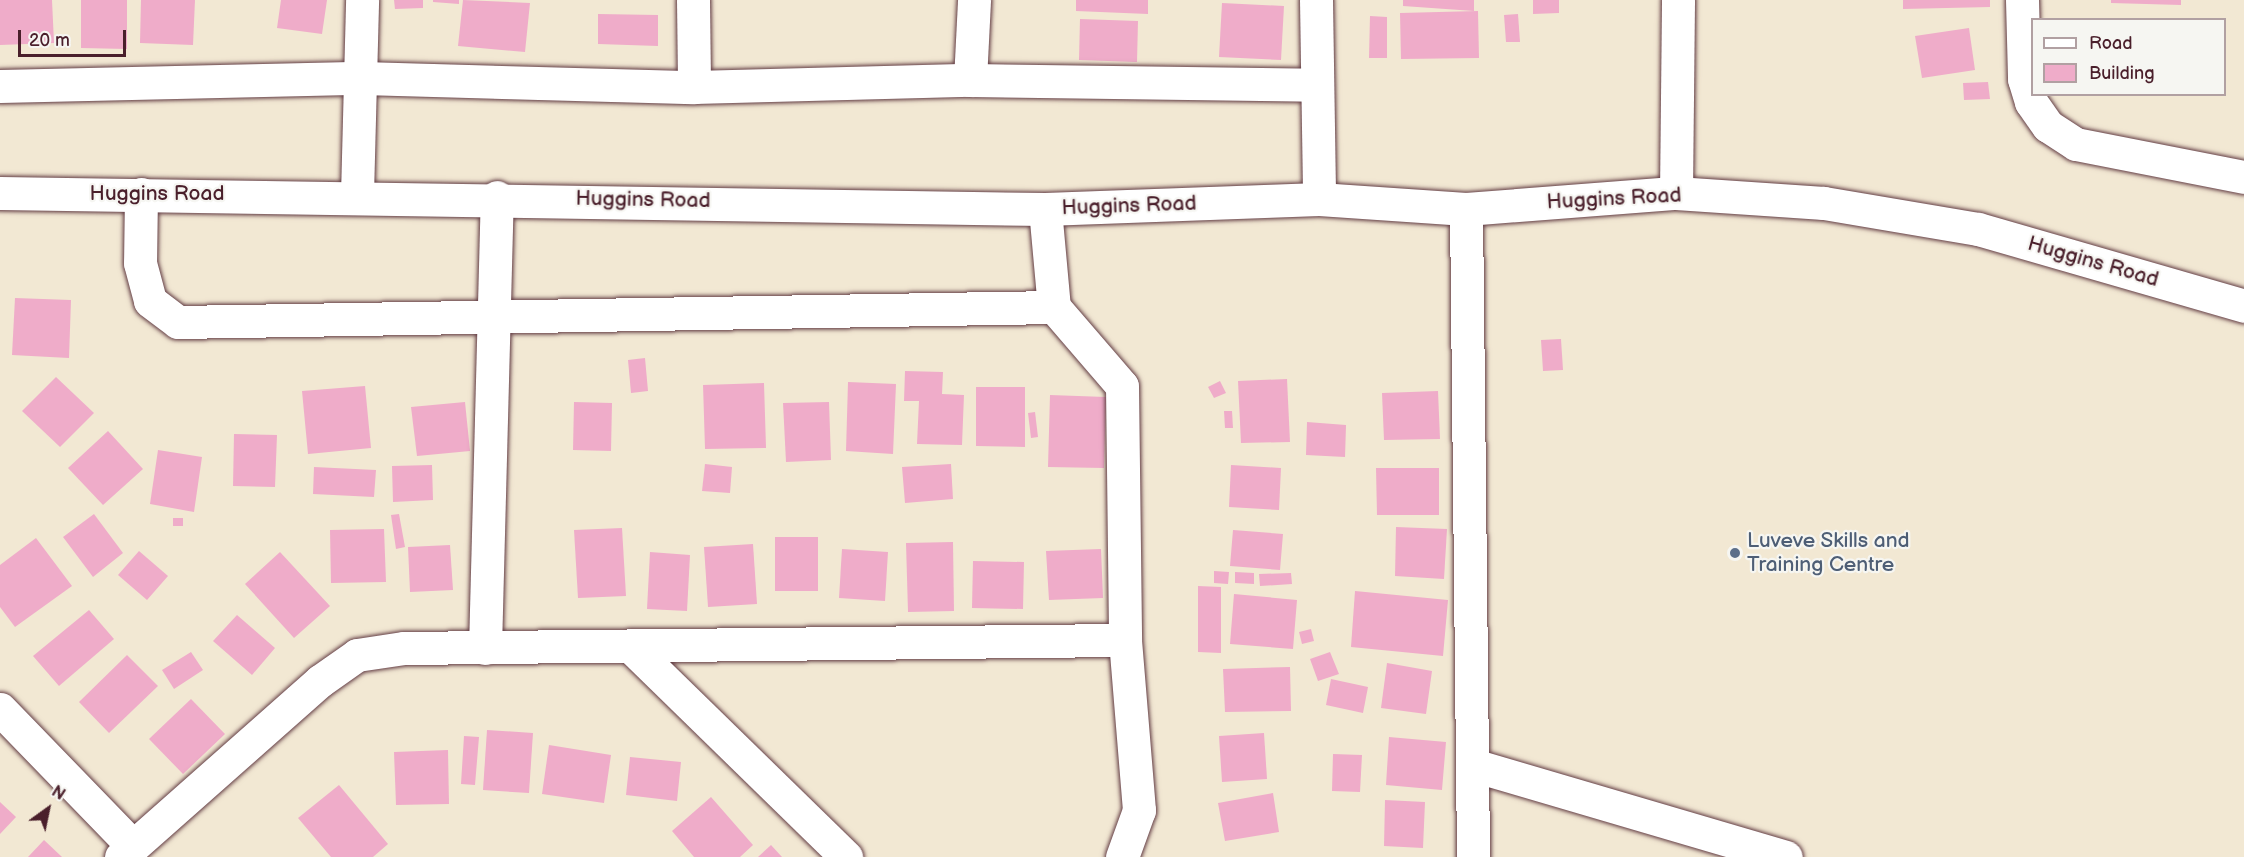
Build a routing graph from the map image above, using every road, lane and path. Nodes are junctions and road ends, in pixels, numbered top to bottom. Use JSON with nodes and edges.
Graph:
{"nodes":[{"id":1,"x":362,"y":0,"type":"edge"},
{"id":2,"x":693,"y":0,"type":"edge"},
{"id":3,"x":974,"y":0,"type":"edge"},
{"id":4,"x":1316,"y":0,"type":"edge"},
{"id":5,"x":1678,"y":0,"type":"edge"},
{"id":6,"x":2022,"y":0,"type":"edge"},
{"id":7,"x":362,"y":78,"type":"junction"},
{"id":8,"x":970,"y":80,"type":"junction"},
{"id":9,"x":1316,"y":84,"type":"junction"},
{"id":10,"x":0,"y":86,"type":"edge"},
{"id":11,"x":694,"y":87,"type":"junction"},
{"id":12,"x":2244,"y":177,"type":"edge"},
{"id":13,"x":0,"y":193,"type":"edge"},
{"id":14,"x":1676,"y":193,"type":"junction"},
{"id":15,"x":141,"y":194,"type":"junction"},
{"id":16,"x":357,"y":195,"type":"junction"},
{"id":17,"x":497,"y":197,"type":"junction"},
{"id":18,"x":1319,"y":199,"type":"junction"},
{"id":19,"x":1045,"y":208,"type":"junction"},
{"id":20,"x":1466,"y":208,"type":"junction"},
{"id":21,"x":2244,"y":306,"type":"edge"},
{"id":22,"x":1054,"y":307,"type":"junction"},
{"id":23,"x":494,"y":316,"type":"junction"},
{"id":24,"x":1125,"y":640,"type":"junction"},
{"id":25,"x":630,"y":646,"type":"junction"},
{"id":26,"x":485,"y":648,"type":"junction"},
{"id":27,"x":0,"y":709,"type":"edge"},
{"id":28,"x":1473,"y":765,"type":"junction"},
{"id":29,"x":127,"y":851,"type":"edge"},
{"id":30,"x":846,"y":857,"type":"edge"},
{"id":31,"x":1122,"y":857,"type":"edge"},
{"id":32,"x":1473,"y":857,"type":"edge"},
{"id":33,"x":1785,"y":857,"type":"edge"}],
"edges":[{"from":1,"to":7,"type":"street"},
{"from":2,"to":11,"type":"street"},
{"from":3,"to":8,"type":"street"},
{"from":4,"to":9,"type":"street"},
{"from":5,"to":14,"type":"street"},
{"from":6,"to":12,"type":"street"},
{"from":7,"to":10,"type":"street"},
{"from":7,"to":11,"type":"street"},
{"from":7,"to":16,"type":"street"},
{"from":8,"to":9,"type":"street"},
{"from":8,"to":11,"type":"street"},
{"from":9,"to":18,"type":"street"},
{"from":13,"to":15,"type":"street","name":"Huggins Road"},
{"from":14,"to":20,"type":"street","name":"Huggins Road"},
{"from":14,"to":21,"type":"street","name":"Huggins Road"},
{"from":15,"to":16,"type":"street","name":"Huggins Road"},
{"from":15,"to":23,"type":"street"},
{"from":16,"to":17,"type":"street","name":"Huggins Road"},
{"from":17,"to":19,"type":"street","name":"Huggins Road"},
{"from":17,"to":23,"type":"street"},
{"from":18,"to":19,"type":"street","name":"Huggins Road"},
{"from":18,"to":20,"type":"street","name":"Huggins Road"},
{"from":19,"to":22,"type":"street"},
{"from":20,"to":28,"type":"street"},
{"from":22,"to":23,"type":"street"},
{"from":22,"to":24,"type":"street"},
{"from":23,"to":26,"type":"street"},
{"from":24,"to":25,"type":"street"},
{"from":24,"to":31,"type":"street"},
{"from":25,"to":26,"type":"street"},
{"from":25,"to":30,"type":"street"},
{"from":26,"to":29,"type":"street"},
{"from":27,"to":29,"type":"street"},
{"from":28,"to":32,"type":"street"},
{"from":28,"to":33,"type":"street"}]}
